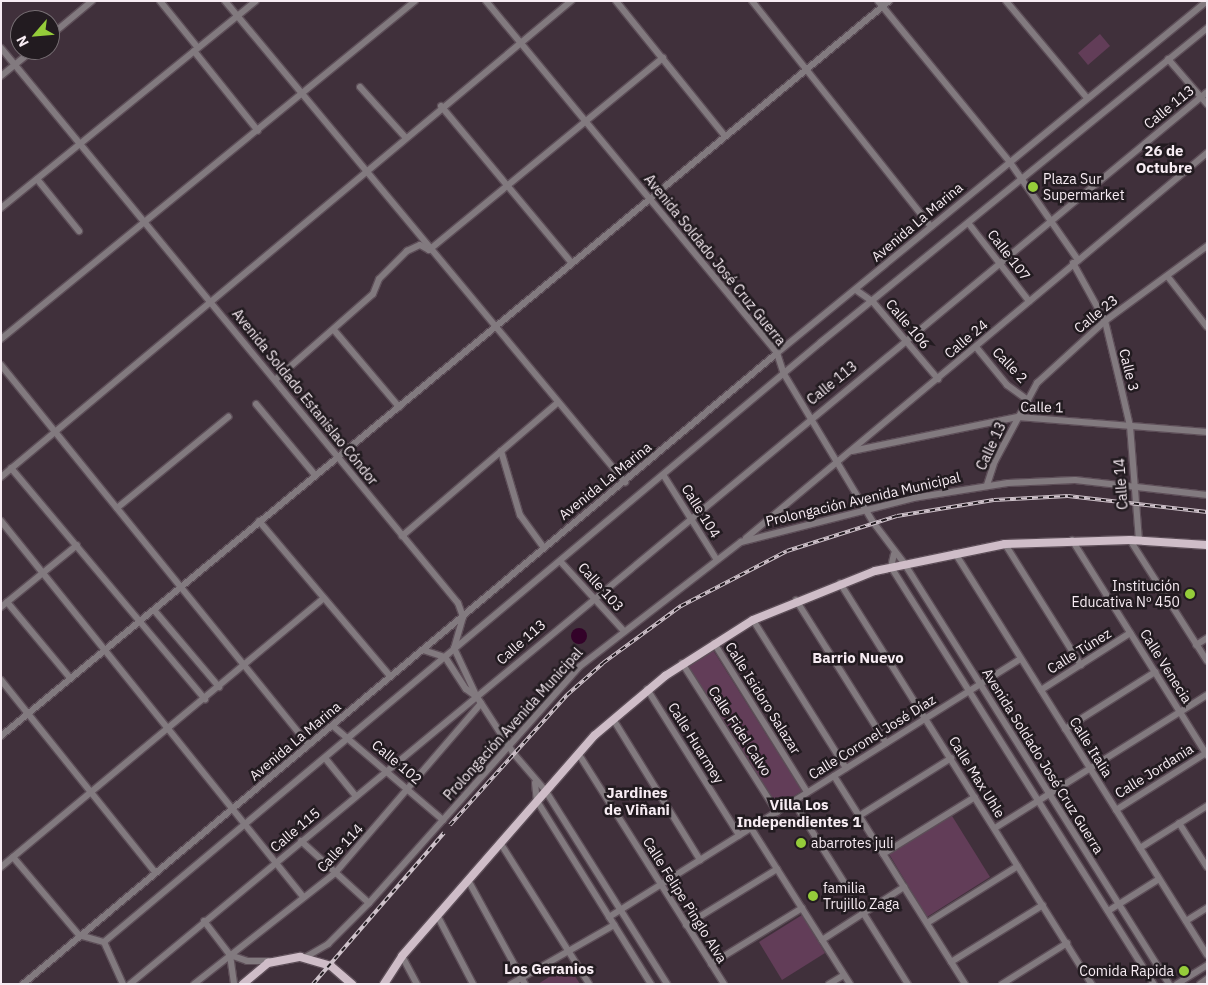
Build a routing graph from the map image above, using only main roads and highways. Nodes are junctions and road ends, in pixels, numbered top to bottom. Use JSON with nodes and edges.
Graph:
{"nodes":[{"id":1,"x":1207,"y":545,"type":"edge"},
{"id":2,"x":243,"y":984,"type":"edge"},
{"id":3,"x":352,"y":984,"type":"edge"},
{"id":4,"x":384,"y":984,"type":"edge"}],
"edges":[{"from":1,"to":4,"type":"main road"},
{"from":2,"to":3,"type":"main road","name":"Prolongación Avenida Municipal"}]}
